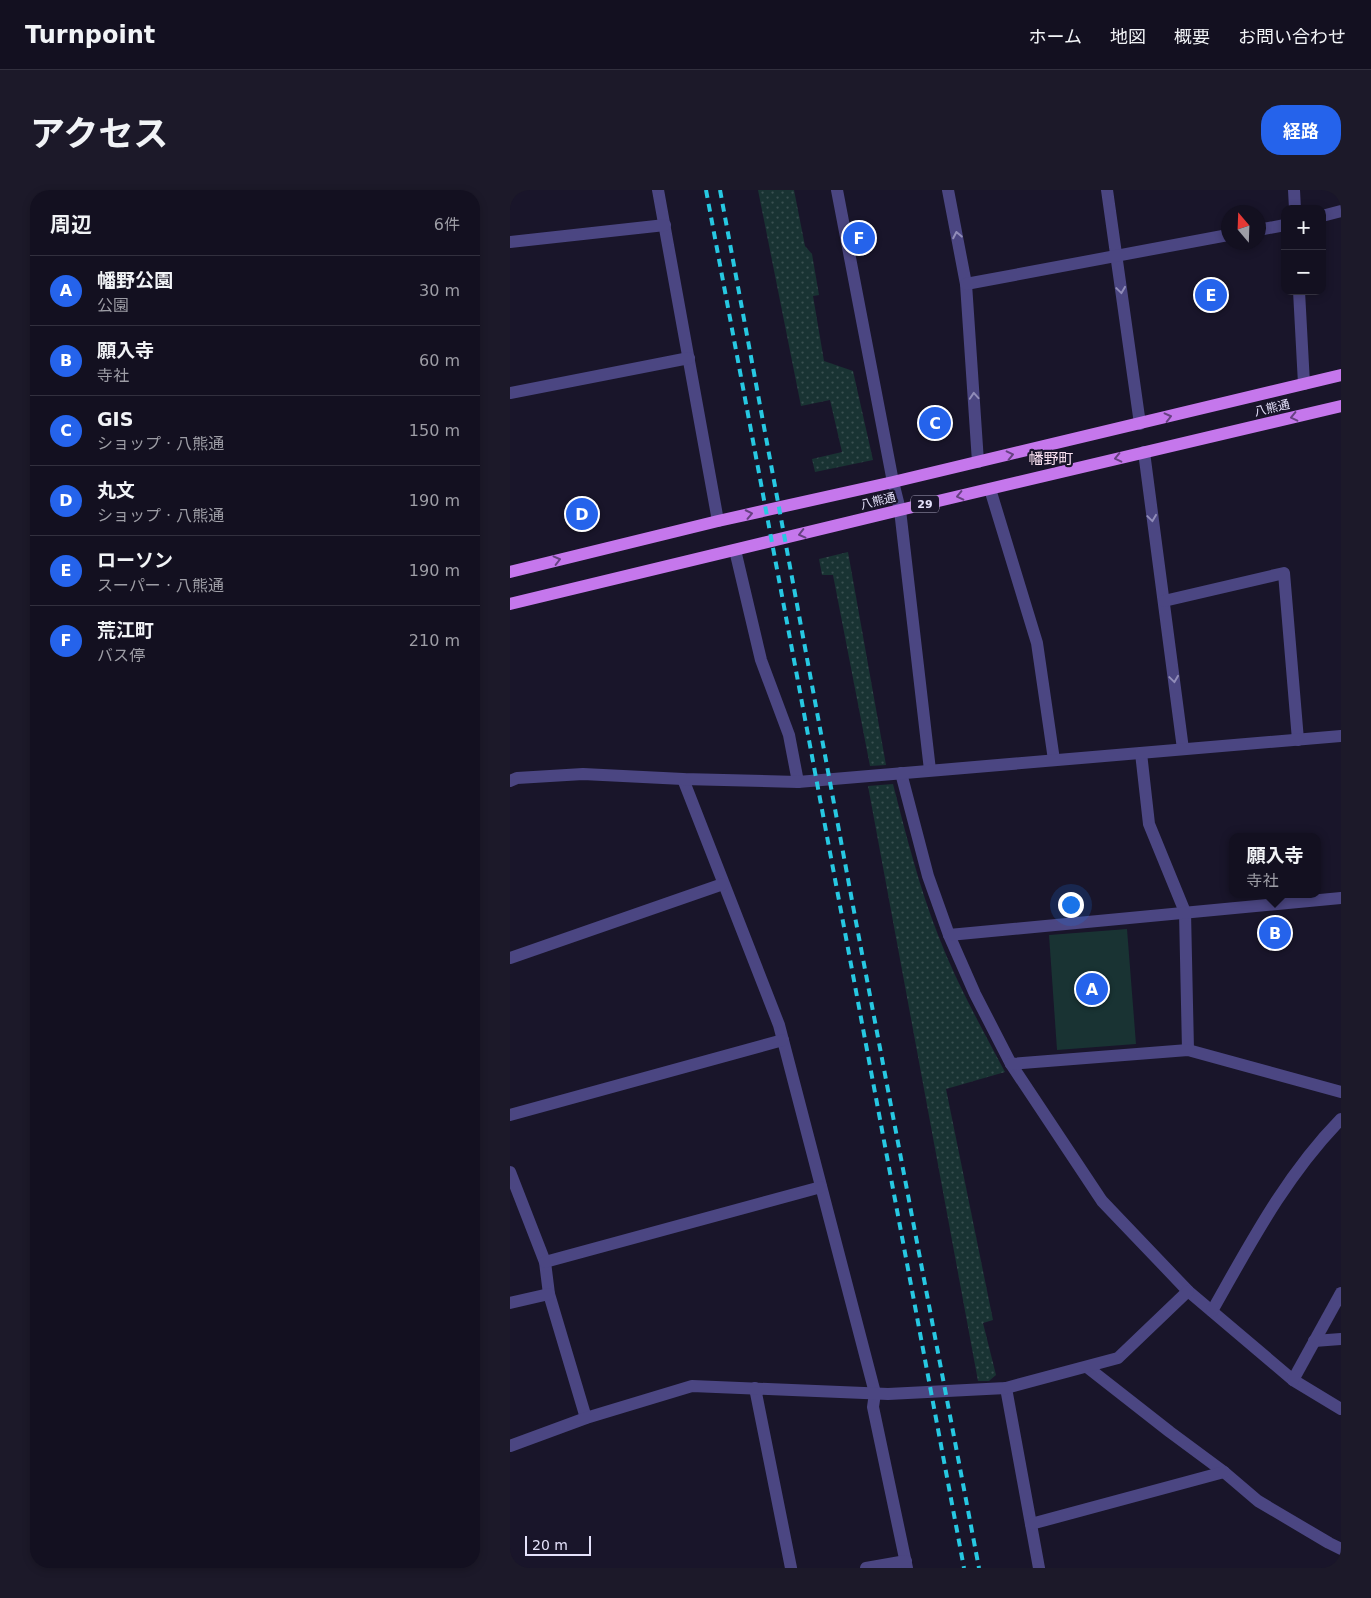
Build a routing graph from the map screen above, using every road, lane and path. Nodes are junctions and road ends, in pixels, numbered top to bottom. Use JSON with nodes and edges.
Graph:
{"nodes":[{"id":1,"x":658,"y":190,"type":"edge"},
{"id":2,"x":838,"y":190,"type":"edge"},
{"id":3,"x":948,"y":190,"type":"edge"},
{"id":4,"x":1107,"y":190,"type":"edge"},
{"id":5,"x":1294,"y":190,"type":"edge"},
{"id":6,"x":1295,"y":205,"type":"edge"},
{"id":7,"x":1341,"y":211,"type":"edge"},
{"id":8,"x":1326,"y":215,"type":"edge"},
{"id":9,"x":664,"y":225,"type":"junction"},
{"id":10,"x":1281,"y":226,"type":"edge"},
{"id":11,"x":1266,"y":229,"type":"edge"},
{"id":12,"x":1221,"y":237,"type":"edge"},
{"id":13,"x":510,"y":242,"type":"edge"},
{"id":14,"x":1116,"y":256,"type":"junction"},
{"id":15,"x":966,"y":284,"type":"junction"},
{"id":16,"x":1299,"y":295,"type":"edge"},
{"id":17,"x":689,"y":358,"type":"junction"},
{"id":18,"x":1341,"y":375,"type":"edge"},
{"id":19,"x":1304,"y":384,"type":"junction"},
{"id":20,"x":510,"y":393,"type":"edge"},
{"id":21,"x":1341,"y":406,"type":"edge"},
{"id":22,"x":1140,"y":424,"type":"junction"},
{"id":23,"x":1144,"y":452,"type":"junction"},
{"id":24,"x":978,"y":462,"type":"junction"},
{"id":25,"x":893,"y":482,"type":"junction"},
{"id":26,"x":990,"y":489,"type":"junction"},
{"id":27,"x":900,"y":510,"type":"junction"},
{"id":28,"x":718,"y":521,"type":"junction"},
{"id":29,"x":735,"y":550,"type":"junction"},
{"id":30,"x":510,"y":572,"type":"edge"},
{"id":31,"x":1164,"y":601,"type":"junction"},
{"id":32,"x":510,"y":604,"type":"edge"},
{"id":33,"x":1341,"y":736,"type":"edge"},
{"id":34,"x":1298,"y":740,"type":"junction"},
{"id":35,"x":1183,"y":749,"type":"junction"},
{"id":36,"x":1140,"y":753,"type":"junction"},
{"id":37,"x":1054,"y":760,"type":"junction"},
{"id":38,"x":930,"y":770,"type":"junction"},
{"id":39,"x":901,"y":773,"type":"junction"},
{"id":40,"x":683,"y":779,"type":"junction"},
{"id":41,"x":510,"y":781,"type":"edge"},
{"id":42,"x":798,"y":782,"type":"junction"},
{"id":43,"x":723,"y":884,"type":"junction"},
{"id":44,"x":1341,"y":898,"type":"edge"},
{"id":45,"x":1185,"y":912,"type":"junction"},
{"id":46,"x":949,"y":935,"type":"junction"},
{"id":47,"x":510,"y":958,"type":"edge"},
{"id":48,"x":783,"y":1040,"type":"junction"},
{"id":49,"x":1188,"y":1050,"type":"junction"},
{"id":50,"x":1011,"y":1064,"type":"junction"},
{"id":51,"x":1341,"y":1092,"type":"edge"},
{"id":52,"x":510,"y":1115,"type":"edge"},
{"id":53,"x":1341,"y":1119,"type":"edge"},
{"id":54,"x":510,"y":1172,"type":"edge"},
{"id":55,"x":821,"y":1187,"type":"junction"},
{"id":56,"x":545,"y":1262,"type":"junction"},
{"id":57,"x":1188,"y":1291,"type":"junction"},
{"id":58,"x":1341,"y":1293,"type":"edge"},
{"id":59,"x":549,"y":1294,"type":"junction"},
{"id":60,"x":510,"y":1303,"type":"edge"},
{"id":61,"x":1212,"y":1311,"type":"junction"},
{"id":62,"x":1341,"y":1339,"type":"edge"},
{"id":63,"x":1314,"y":1341,"type":"junction"},
{"id":64,"x":1087,"y":1367,"type":"junction"},
{"id":65,"x":1293,"y":1380,"type":"junction"},
{"id":66,"x":755,"y":1388,"type":"junction"},
{"id":67,"x":1006,"y":1388,"type":"junction"},
{"id":68,"x":875,"y":1393,"type":"junction"},
{"id":69,"x":1341,"y":1410,"type":"edge"},
{"id":70,"x":586,"y":1418,"type":"junction"},
{"id":71,"x":510,"y":1446,"type":"edge"},
{"id":72,"x":1224,"y":1472,"type":"junction"},
{"id":73,"x":1031,"y":1524,"type":"junction"},
{"id":74,"x":1341,"y":1549,"type":"edge"},
{"id":75,"x":906,"y":1564,"type":"edge"},
{"id":76,"x":791,"y":1568,"type":"edge"},
{"id":77,"x":866,"y":1568,"type":"edge"},
{"id":78,"x":1038,"y":1568,"type":"edge"}],
"edges":[{"from":1,"to":9,"type":"street"},
{"from":2,"to":25,"type":"street"},
{"from":15,"to":3,"type":"street","one_way":true},
{"from":4,"to":14,"type":"street"},
{"from":5,"to":6,"type":"street"},
{"from":7,"to":8,"type":"street"},
{"from":9,"to":13,"type":"street"},
{"from":9,"to":17,"type":"street"},
{"from":10,"to":11,"type":"street"},
{"from":12,"to":14,"type":"street"},
{"from":14,"to":15,"type":"street"},
{"from":14,"to":22,"type":"street","one_way":true},
{"from":24,"to":15,"type":"street","one_way":true},
{"from":16,"to":19,"type":"street"},
{"from":17,"to":20,"type":"street"},
{"from":17,"to":28,"type":"street"},
{"from":18,"to":19,"type":"main road","name":"八熊通","number":"29"},
{"from":22,"to":19,"type":"main road","name":"八熊通","number":"29","one_way":true},
{"from":21,"to":23,"type":"main road","name":"八熊通","number":"29","one_way":true},
{"from":24,"to":22,"type":"main road","name":"八熊通","number":"29","one_way":true},
{"from":23,"to":26,"type":"main road","name":"八熊通","number":"29","one_way":true},
{"from":23,"to":31,"type":"street","one_way":true},
{"from":24,"to":25,"type":"main road","name":"八熊通","number":"29"},
{"from":25,"to":27,"type":"street"},
{"from":28,"to":25,"type":"main road","name":"八熊通","number":"29","one_way":true},
{"from":26,"to":27,"type":"main road","name":"八熊通","number":"29","one_way":true},
{"from":26,"to":37,"type":"street"},
{"from":27,"to":29,"type":"main road","name":"八熊通","number":"29","one_way":true},
{"from":27,"to":38,"type":"street"},
{"from":30,"to":28,"type":"main road","name":"八熊通","number":"29","one_way":true},
{"from":29,"to":32,"type":"main road","name":"八熊通","number":"29"},
{"from":29,"to":42,"type":"street"},
{"from":31,"to":34,"type":"street"},
{"from":31,"to":35,"type":"street","one_way":true},
{"from":33,"to":34,"type":"street"},
{"from":34,"to":35,"type":"street"},
{"from":35,"to":36,"type":"street"},
{"from":36,"to":37,"type":"street"},
{"from":36,"to":45,"type":"street"},
{"from":37,"to":38,"type":"street"},
{"from":38,"to":39,"type":"street"},
{"from":39,"to":42,"type":"street"},
{"from":39,"to":46,"type":"street"},
{"from":40,"to":41,"type":"street"},
{"from":40,"to":42,"type":"street"},
{"from":40,"to":43,"type":"street"},
{"from":43,"to":47,"type":"street"},
{"from":43,"to":48,"type":"street"},
{"from":44,"to":45,"type":"street"},
{"from":45,"to":46,"type":"street"},
{"from":45,"to":49,"type":"street"},
{"from":46,"to":50,"type":"street"},
{"from":48,"to":52,"type":"street"},
{"from":48,"to":55,"type":"street"},
{"from":49,"to":50,"type":"street"},
{"from":49,"to":51,"type":"street"},
{"from":50,"to":57,"type":"street"},
{"from":53,"to":61,"type":"street"},
{"from":54,"to":56,"type":"street"},
{"from":55,"to":56,"type":"street"},
{"from":55,"to":68,"type":"street"},
{"from":56,"to":59,"type":"street"},
{"from":57,"to":61,"type":"street"},
{"from":57,"to":64,"type":"street"},
{"from":58,"to":63,"type":"street"},
{"from":59,"to":60,"type":"street"},
{"from":59,"to":70,"type":"street"},
{"from":61,"to":65,"type":"street"},
{"from":62,"to":63,"type":"street"},
{"from":63,"to":65,"type":"street"},
{"from":64,"to":67,"type":"street"},
{"from":64,"to":72,"type":"street"},
{"from":65,"to":69,"type":"street"},
{"from":66,"to":68,"type":"street"},
{"from":66,"to":70,"type":"street"},
{"from":66,"to":76,"type":"street"},
{"from":67,"to":68,"type":"street"},
{"from":67,"to":73,"type":"street"},
{"from":68,"to":75,"type":"street"},
{"from":70,"to":71,"type":"street"},
{"from":72,"to":73,"type":"street"},
{"from":72,"to":74,"type":"street"},
{"from":73,"to":78,"type":"street"},
{"from":75,"to":77,"type":"street"}]}
